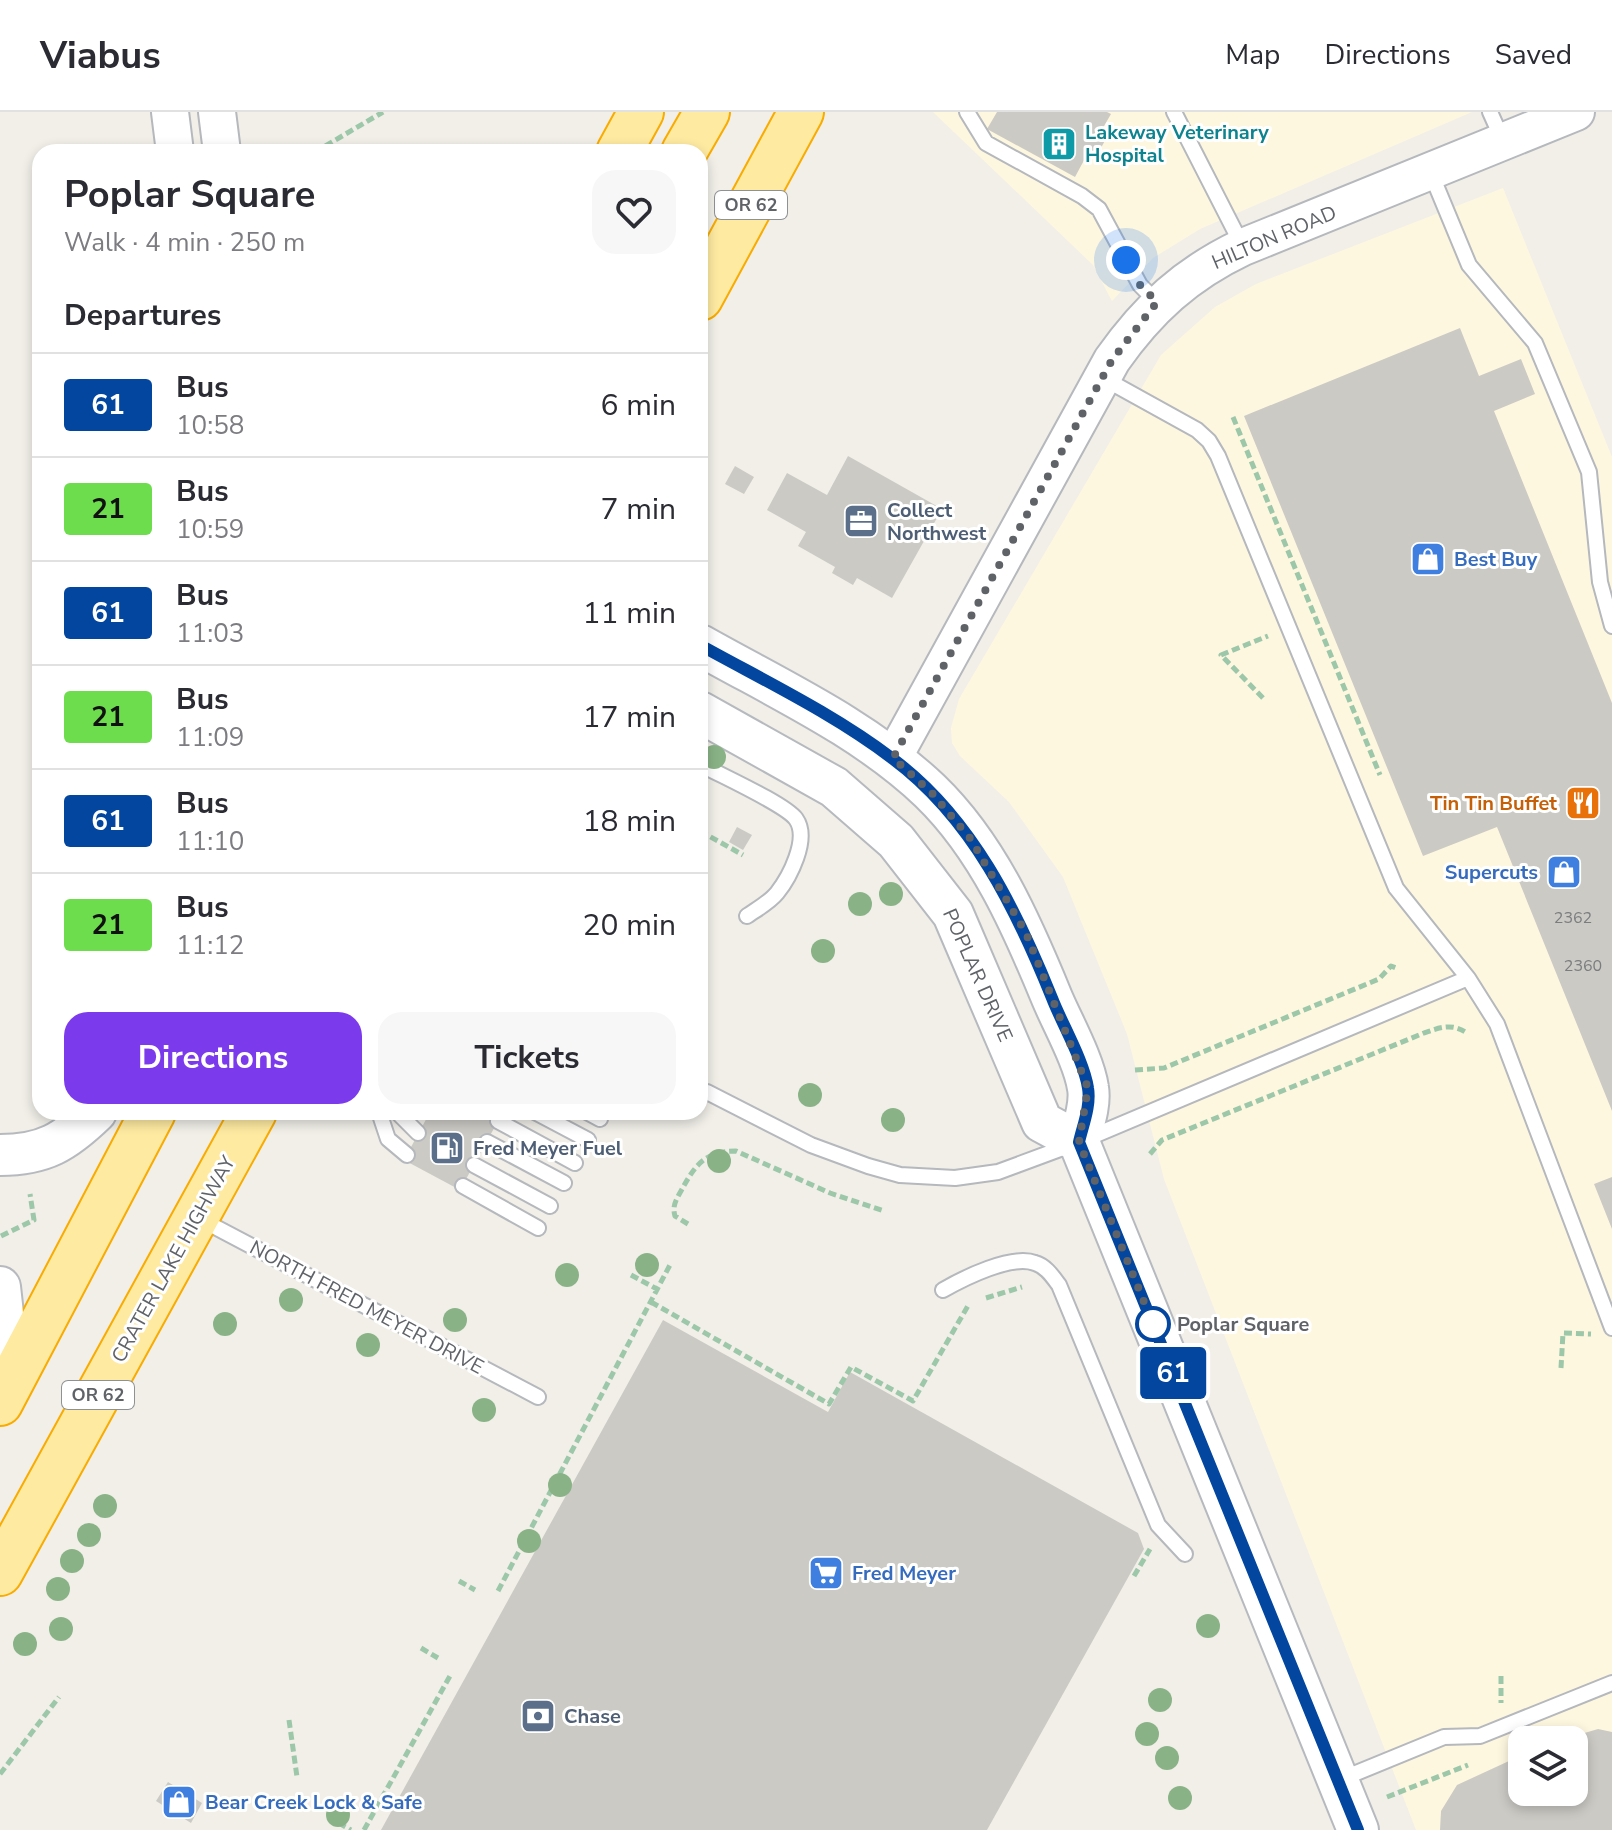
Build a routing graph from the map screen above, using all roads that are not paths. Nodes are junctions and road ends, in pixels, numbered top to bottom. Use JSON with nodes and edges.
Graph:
{"nodes":[{"id":1,"x":170,"y":112,"type":"edge"},
{"id":2,"x":217,"y":112,"type":"edge"},
{"id":3,"x":641,"y":112,"type":"edge"},
{"id":4,"x":707,"y":112,"type":"edge"},
{"id":5,"x":801,"y":112,"type":"edge"},
{"id":6,"x":967,"y":112,"type":"edge"},
{"id":7,"x":1174,"y":112,"type":"edge"},
{"id":8,"x":1576,"y":112,"type":"edge"},
{"id":9,"x":1496,"y":127,"type":"edge"},
{"id":10,"x":174,"y":144,"type":"edge"},
{"id":11,"x":221,"y":144,"type":"edge"},
{"id":12,"x":623,"y":144,"type":"edge"},
{"id":13,"x":689,"y":144,"type":"edge"},
{"id":14,"x":1430,"y":171,"type":"junction"},
{"id":15,"x":1243,"y":247,"type":"junction"},
{"id":16,"x":708,"y":283,"type":"edge"},
{"id":17,"x":1157,"y":302,"type":"junction"},
{"id":18,"x":1102,"y":378,"type":"junction"},
{"id":19,"x":1612,"y":626,"type":"edge"},
{"id":20,"x":708,"y":649,"type":"edge"},
{"id":21,"x":708,"y":716,"type":"edge"},
{"id":22,"x":893,"y":758,"type":"junction"},
{"id":23,"x":708,"y":768,"type":"edge"},
{"id":24,"x":747,"y":916,"type":"dead end"},
{"id":25,"x":1468,"y":978,"type":"junction"},
{"id":26,"x":708,"y":1093,"type":"edge"},
{"id":27,"x":88,"y":1120,"type":"edge"},
{"id":28,"x":149,"y":1120,"type":"edge"},
{"id":29,"x":250,"y":1120,"type":"edge"},
{"id":30,"x":382,"y":1120,"type":"edge"},
{"id":31,"x":405,"y":1120,"type":"edge"},
{"id":32,"x":550,"y":1120,"type":"edge"},
{"id":33,"x":498,"y":1121,"type":"dead end"},
{"id":34,"x":418,"y":1133,"type":"dead end"},
{"id":35,"x":588,"y":1140,"type":"dead end"},
{"id":36,"x":487,"y":1142,"type":"dead end"},
{"id":37,"x":1079,"y":1142,"type":"junction"},
{"id":38,"x":0,"y":1155,"type":"edge"},
{"id":39,"x":407,"y":1155,"type":"dead end"},
{"id":40,"x":575,"y":1163,"type":"dead end"},
{"id":41,"x":474,"y":1165,"type":"dead end"},
{"id":42,"x":564,"y":1183,"type":"dead end"},
{"id":43,"x":463,"y":1186,"type":"dead end"},
{"id":44,"x":550,"y":1206,"type":"dead end"},
{"id":45,"x":196,"y":1217,"type":"junction"},
{"id":46,"x":538,"y":1228,"type":"dead end"},
{"id":47,"x":0,"y":1287,"type":"edge"},
{"id":48,"x":943,"y":1290,"type":"dead end"},
{"id":49,"x":1612,"y":1328,"type":"edge"},
{"id":50,"x":538,"y":1397,"type":"dead end"},
{"id":51,"x":1,"y":1401,"type":"edge"},
{"id":52,"x":1185,"y":1554,"type":"dead end"},
{"id":53,"x":0,"y":1573,"type":"edge"},
{"id":54,"x":1612,"y":1683,"type":"edge"},
{"id":55,"x":1338,"y":1780,"type":"junction"},
{"id":56,"x":1358,"y":1830,"type":"edge"}],
"edges":[{"from":1,"to":10,"type":"street"},
{"from":2,"to":11,"type":"street"},
{"from":3,"to":12,"type":"highway"},
{"from":4,"to":13,"type":"highway"},
{"from":5,"to":16,"type":"highway","number":"OR 62"},
{"from":6,"to":17,"type":"lane"},
{"from":7,"to":15,"type":"lane"},
{"from":8,"to":9,"type":"street","name":"HILTON ROAD"},
{"from":9,"to":14,"type":"street","name":"HILTON ROAD"},
{"from":14,"to":15,"type":"street","name":"HILTON ROAD"},
{"from":14,"to":19,"type":"lane"},
{"from":15,"to":17,"type":"street","name":"HILTON ROAD"},
{"from":17,"to":18,"type":"street","name":"HILTON ROAD"},
{"from":18,"to":22,"type":"street","name":"HILTON ROAD"},
{"from":18,"to":25,"type":"lane"},
{"from":20,"to":22,"type":"main road"},
{"from":21,"to":37,"type":"main road","name":"POPLAR DRIVE"},
{"from":22,"to":37,"type":"main road"},
{"from":23,"to":24,"type":"lane"},
{"from":25,"to":37,"type":"lane"},
{"from":25,"to":49,"type":"lane"},
{"from":26,"to":37,"type":"lane"},
{"from":27,"to":38,"type":"main road"},
{"from":28,"to":51,"type":"highway"},
{"from":29,"to":45,"type":"highway","name":"CRATER LAKE HIGHWAY","number":"OR 62"},
{"from":30,"to":39,"type":"lane"},
{"from":31,"to":34,"type":"lane"},
{"from":32,"to":35,"type":"lane"},
{"from":33,"to":40,"type":"lane"},
{"from":36,"to":42,"type":"lane"},
{"from":37,"to":55,"type":"main road"},
{"from":41,"to":44,"type":"lane"},
{"from":43,"to":46,"type":"lane"},
{"from":45,"to":50,"type":"lane","name":"NORTH FRED MEYER DRIVE"},
{"from":45,"to":53,"type":"highway","name":"CRATER LAKE HIGHWAY","number":"OR 62"},
{"from":47,"to":51,"type":"main road"},
{"from":48,"to":52,"type":"lane"},
{"from":54,"to":55,"type":"lane"},
{"from":55,"to":56,"type":"main road"}]}
